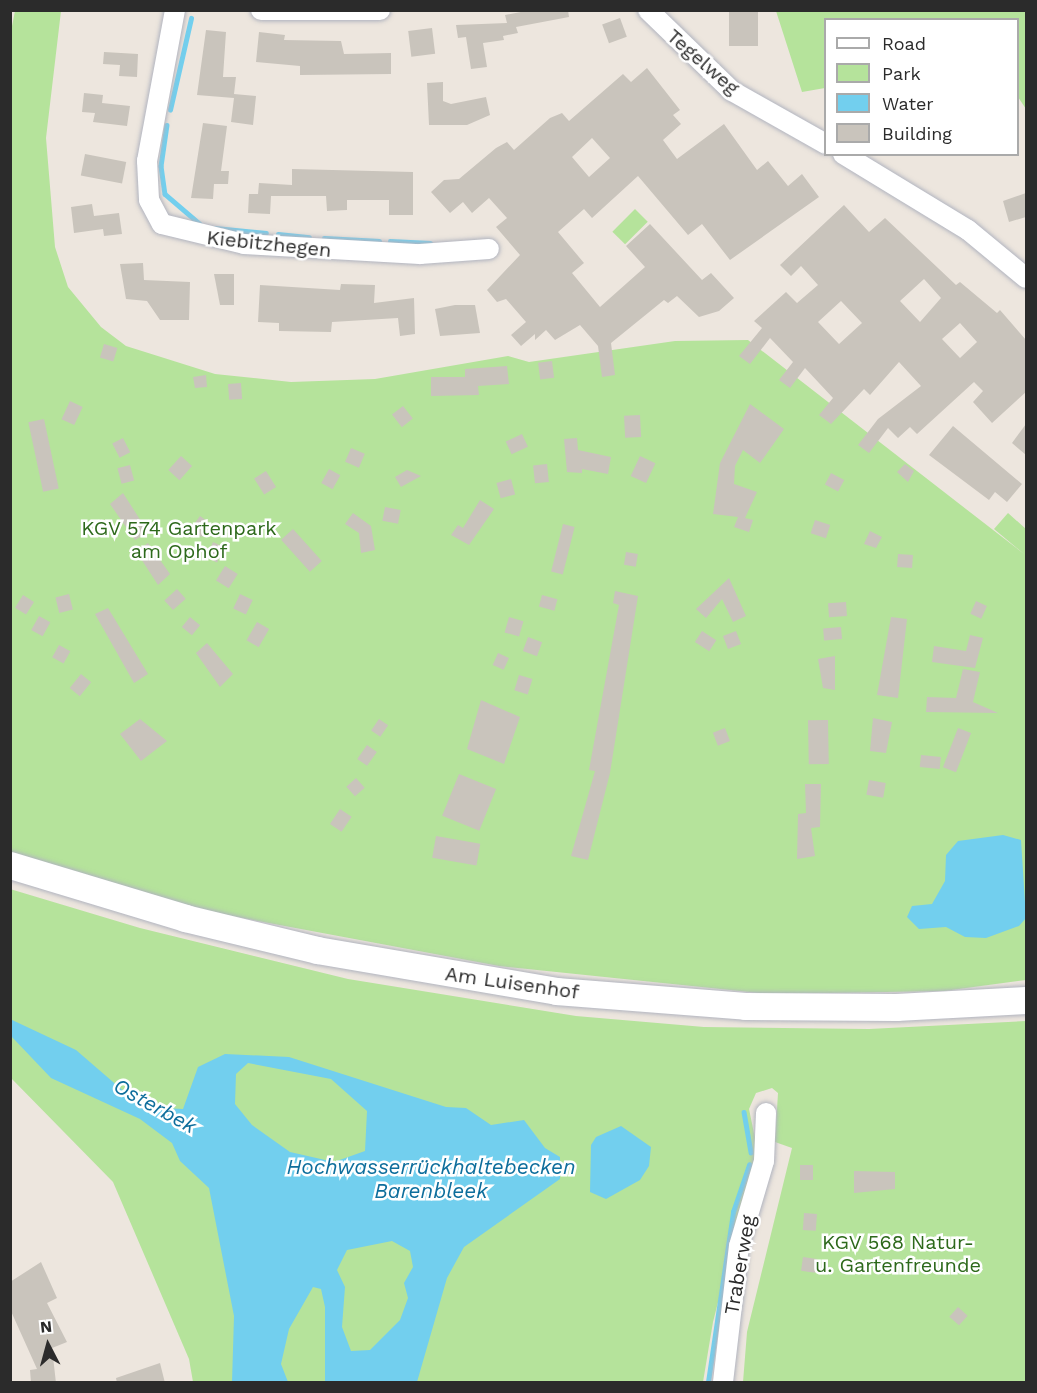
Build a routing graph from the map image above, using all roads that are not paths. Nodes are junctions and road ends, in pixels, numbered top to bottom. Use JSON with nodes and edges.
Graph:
{"nodes":[{"id":1,"x":175,"y":10,"type":"edge"},
{"id":2,"x":261,"y":10,"type":"edge"},
{"id":3,"x":380,"y":10,"type":"edge"},
{"id":4,"x":648,"y":10,"type":"edge"},
{"id":5,"x":824,"y":143,"type":"edge"},
{"id":6,"x":846,"y":156,"type":"edge"},
{"id":7,"x":489,"y":249,"type":"dead end"},
{"id":8,"x":1026,"y":278,"type":"edge"},
{"id":9,"x":10,"y":865,"type":"edge"},
{"id":10,"x":1026,"y":999,"type":"edge"},
{"id":11,"x":766,"y":1113,"type":"dead end"},
{"id":12,"x":723,"y":1383,"type":"edge"}],
"edges":[{"from":1,"to":7,"type":"street","name":"Kiebitzhegen"},
{"from":2,"to":3,"type":"street"},
{"from":4,"to":5,"type":"street","name":"Tegelweg"},
{"from":6,"to":8,"type":"street"},
{"from":9,"to":10,"type":"main road","name":"Am Luisenhof"},
{"from":11,"to":12,"type":"street","name":"Traberweg"}]}
